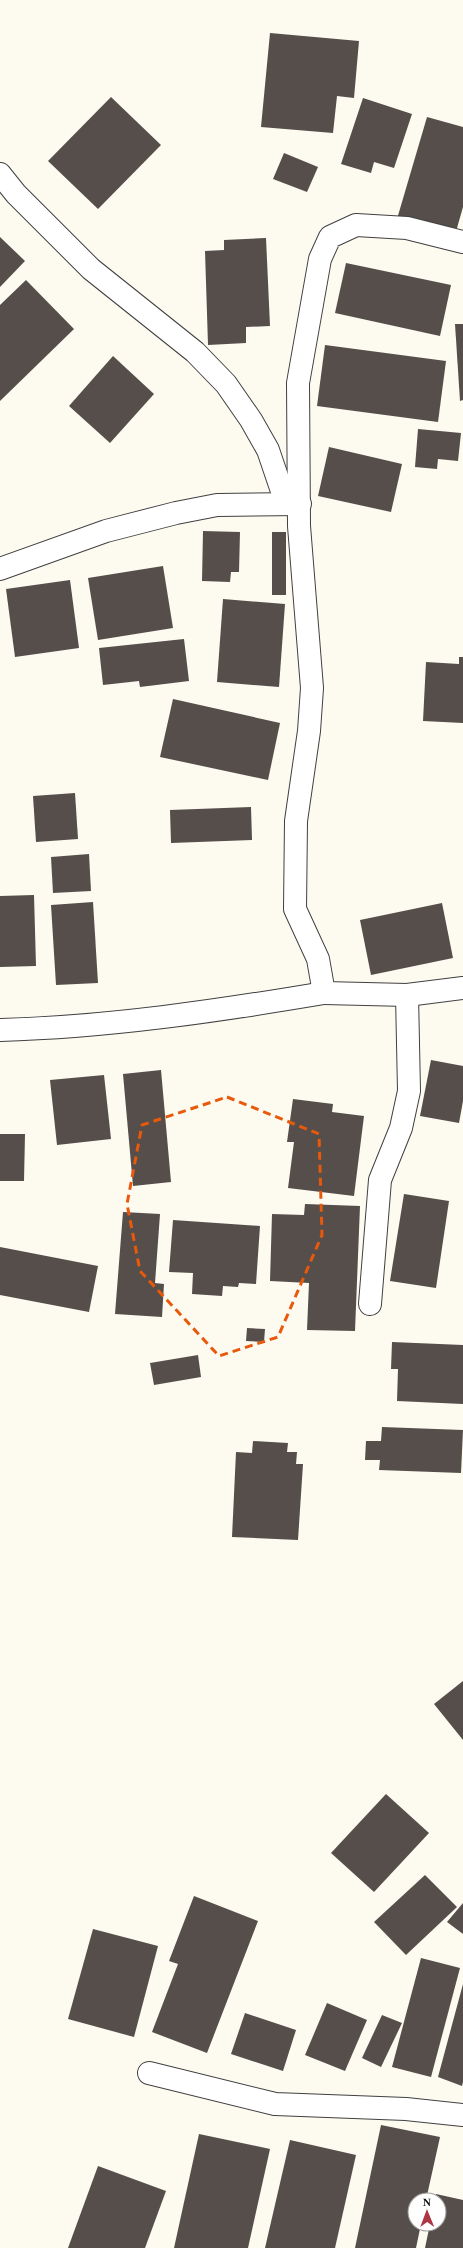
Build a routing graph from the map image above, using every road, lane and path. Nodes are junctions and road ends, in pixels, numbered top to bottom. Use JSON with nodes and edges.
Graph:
{"nodes":[{"id":1,"x":0,"y":174,"type":"edge"},
{"id":2,"x":463,"y":242,"type":"edge"},
{"id":3,"x":293,"y":503,"type":"junction"},
{"id":4,"x":0,"y":569,"type":"edge"},
{"id":5,"x":463,"y":988,"type":"edge"},
{"id":6,"x":324,"y":993,"type":"junction"},
{"id":7,"x":407,"y":995,"type":"junction"},
{"id":8,"x":0,"y":1030,"type":"edge"},
{"id":9,"x":370,"y":1304,"type":"dead end"},
{"id":10,"x":149,"y":2073,"type":"dead end"},
{"id":11,"x":463,"y":2115,"type":"edge"}],
"edges":[{"from":1,"to":3,"type":"street"},
{"from":2,"to":3,"type":"street"},
{"from":3,"to":4,"type":"street"},
{"from":3,"to":6,"type":"street"},
{"from":5,"to":7,"type":"street"},
{"from":6,"to":7,"type":"street"},
{"from":6,"to":8,"type":"street"},
{"from":7,"to":9,"type":"street"},
{"from":10,"to":11,"type":"street"}]}
